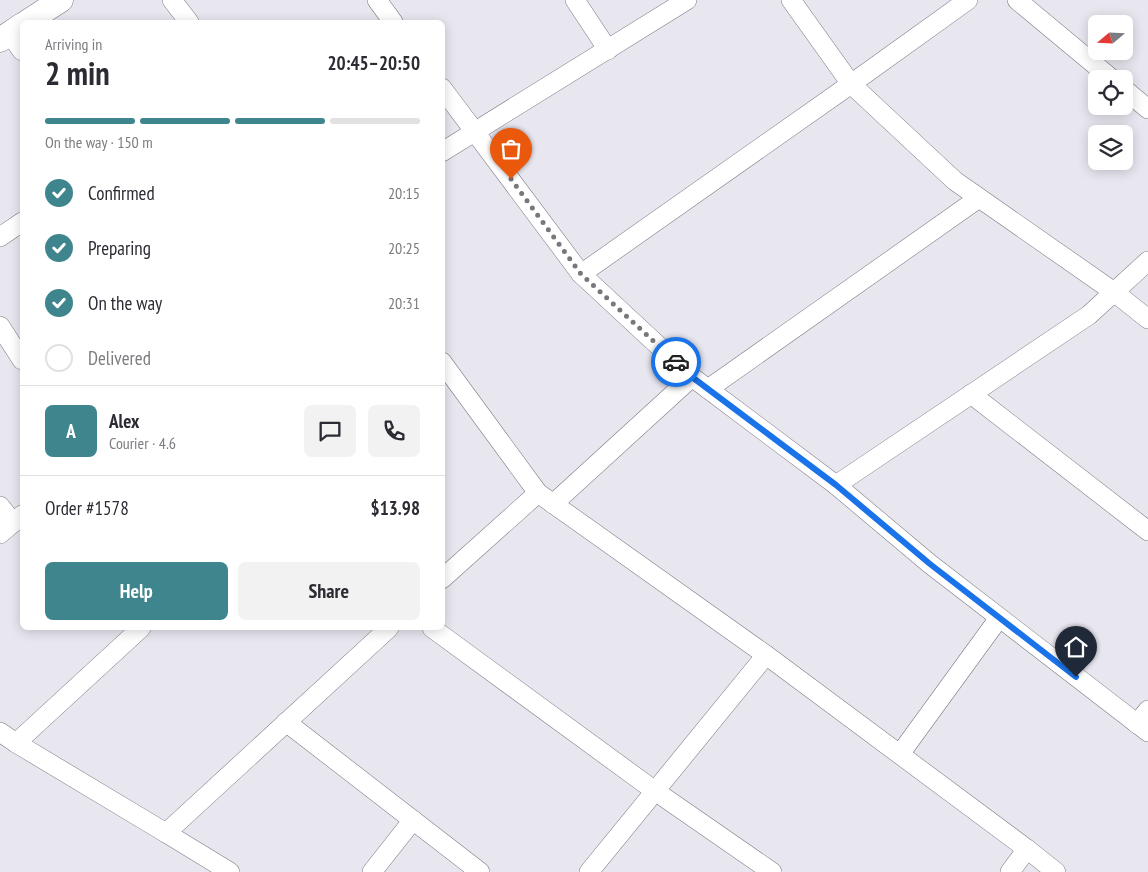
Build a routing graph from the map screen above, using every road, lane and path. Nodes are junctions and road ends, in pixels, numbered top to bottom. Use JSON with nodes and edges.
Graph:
{"nodes":[{"id":1,"x":61,"y":0,"type":"edge"},
{"id":2,"x":172,"y":0,"type":"edge"},
{"id":3,"x":377,"y":0,"type":"edge"},
{"id":4,"x":574,"y":0,"type":"edge"},
{"id":5,"x":688,"y":0,"type":"edge"},
{"id":6,"x":791,"y":0,"type":"edge"},
{"id":7,"x":968,"y":0,"type":"edge"},
{"id":8,"x":1017,"y":0,"type":"edge"},
{"id":9,"x":35,"y":20,"type":"edge"},
{"id":10,"x":187,"y":20,"type":"edge"},
{"id":11,"x":392,"y":20,"type":"edge"},
{"id":12,"x":608,"y":50,"type":"junction"},
{"id":13,"x":1101,"y":70,"type":"edge"},
{"id":14,"x":851,"y":84,"type":"junction"},
{"id":15,"x":445,"y":92,"type":"edge"},
{"id":16,"x":1133,"y":96,"type":"edge"},
{"id":17,"x":1148,"y":109,"type":"edge"},
{"id":18,"x":475,"y":132,"type":"junction"},
{"id":19,"x":445,"y":150,"type":"edge"},
{"id":20,"x":979,"y":198,"type":"junction"},
{"id":21,"x":20,"y":223,"type":"edge"},
{"id":22,"x":0,"y":237,"type":"edge"},
{"id":23,"x":1148,"y":260,"type":"edge"},
{"id":24,"x":581,"y":274,"type":"junction"},
{"id":25,"x":1114,"y":292,"type":"junction"},
{"id":26,"x":1148,"y":318,"type":"edge"},
{"id":27,"x":0,"y":326,"type":"edge"},
{"id":28,"x":20,"y":357,"type":"edge"},
{"id":29,"x":445,"y":366,"type":"edge"},
{"id":30,"x":692,"y":377,"type":"junction"},
{"id":31,"x":708,"y":389,"type":"junction"},
{"id":32,"x":971,"y":394,"type":"junction"},
{"id":33,"x":836,"y":485,"type":"junction"},
{"id":34,"x":545,"y":498,"type":"junction"},
{"id":35,"x":0,"y":506,"type":"edge"},
{"id":36,"x":12,"y":524,"type":"edge"},
{"id":37,"x":1148,"y":531,"type":"edge"},
{"id":38,"x":445,"y":577,"type":"edge"},
{"id":39,"x":999,"y":618,"type":"junction"},
{"id":40,"x":139,"y":630,"type":"edge"},
{"id":41,"x":388,"y":630,"type":"edge"},
{"id":42,"x":435,"y":630,"type":"edge"},
{"id":43,"x":766,"y":655,"type":"junction"},
{"id":44,"x":286,"y":722,"type":"junction"},
{"id":45,"x":1144,"y":722,"type":"edge"},
{"id":46,"x":0,"y":732,"type":"edge"},
{"id":47,"x":16,"y":743,"type":"junction"},
{"id":48,"x":900,"y":754,"type":"junction"},
{"id":49,"x":655,"y":791,"type":"junction"},
{"id":50,"x":413,"y":820,"type":"junction"},
{"id":51,"x":166,"y":833,"type":"junction"},
{"id":52,"x":1027,"y":849,"type":"junction"},
{"id":53,"x":230,"y":872,"type":"edge"},
{"id":54,"x":372,"y":872,"type":"edge"},
{"id":55,"x":480,"y":872,"type":"edge"},
{"id":56,"x":589,"y":872,"type":"edge"},
{"id":57,"x":772,"y":872,"type":"edge"},
{"id":58,"x":1010,"y":872,"type":"edge"},
{"id":59,"x":1056,"y":872,"type":"edge"}],
"edges":[{"from":1,"to":9,"type":"street"},
{"from":2,"to":10,"type":"street"},
{"from":3,"to":11,"type":"street"},
{"from":4,"to":12,"type":"street"},
{"from":5,"to":12,"type":"street"},
{"from":6,"to":14,"type":"street"},
{"from":7,"to":14,"type":"street"},
{"from":8,"to":13,"type":"street"},
{"from":12,"to":18,"type":"street"},
{"from":14,"to":20,"type":"street"},
{"from":14,"to":24,"type":"street"},
{"from":15,"to":18,"type":"street"},
{"from":16,"to":17,"type":"street"},
{"from":18,"to":19,"type":"street"},
{"from":18,"to":24,"type":"street"},
{"from":20,"to":25,"type":"street"},
{"from":20,"to":31,"type":"street"},
{"from":21,"to":22,"type":"street"},
{"from":23,"to":25,"type":"street"},
{"from":24,"to":30,"type":"street"},
{"from":25,"to":26,"type":"street"},
{"from":25,"to":32,"type":"street"},
{"from":27,"to":28,"type":"street"},
{"from":29,"to":34,"type":"street"},
{"from":30,"to":31,"type":"street"},
{"from":30,"to":34,"type":"street"},
{"from":31,"to":33,"type":"street"},
{"from":32,"to":33,"type":"street"},
{"from":32,"to":37,"type":"street"},
{"from":33,"to":39,"type":"street"},
{"from":34,"to":38,"type":"street"},
{"from":34,"to":43,"type":"street"},
{"from":35,"to":36,"type":"street"},
{"from":39,"to":45,"type":"street"},
{"from":39,"to":48,"type":"street"},
{"from":40,"to":47,"type":"street"},
{"from":41,"to":44,"type":"street"},
{"from":42,"to":49,"type":"street"},
{"from":43,"to":48,"type":"street"},
{"from":43,"to":49,"type":"street"},
{"from":44,"to":50,"type":"street"},
{"from":44,"to":51,"type":"street"},
{"from":46,"to":47,"type":"street"},
{"from":47,"to":51,"type":"street"},
{"from":48,"to":52,"type":"street"},
{"from":49,"to":56,"type":"street"},
{"from":49,"to":57,"type":"street"},
{"from":50,"to":54,"type":"street"},
{"from":50,"to":55,"type":"street"},
{"from":51,"to":53,"type":"street"},
{"from":52,"to":58,"type":"street"},
{"from":52,"to":59,"type":"street"}]}
